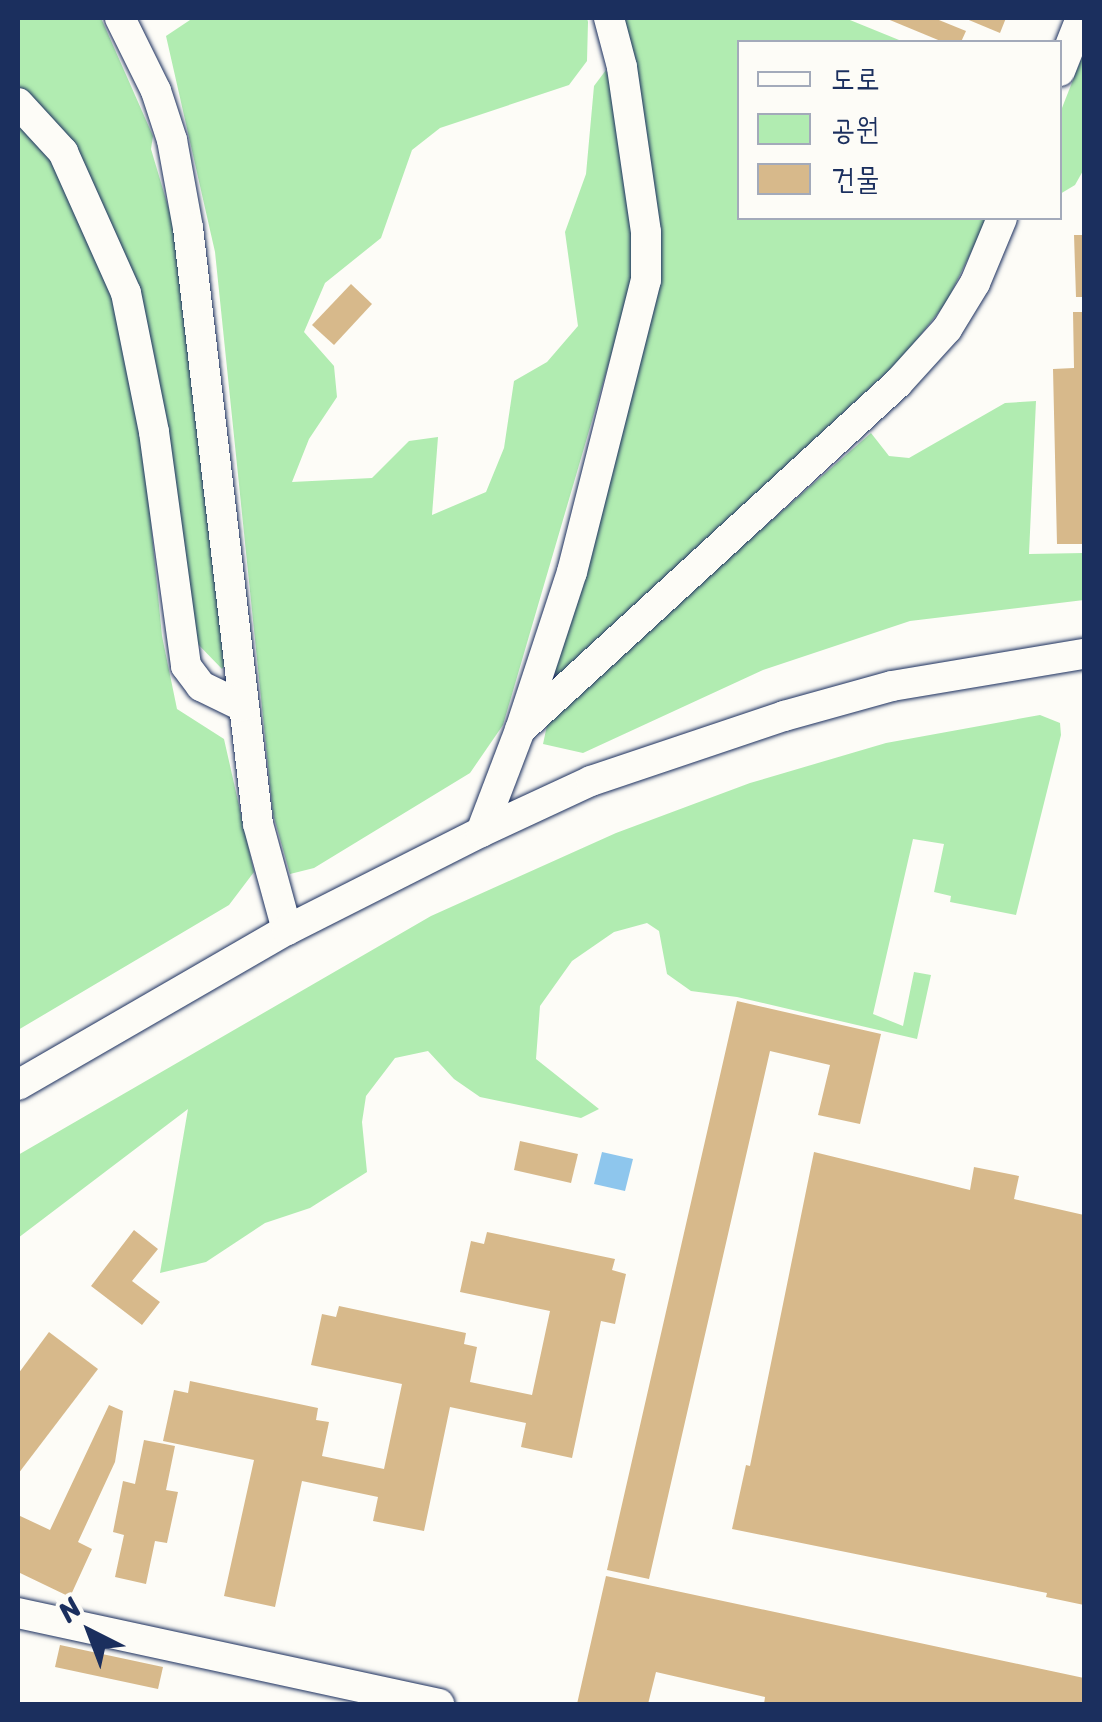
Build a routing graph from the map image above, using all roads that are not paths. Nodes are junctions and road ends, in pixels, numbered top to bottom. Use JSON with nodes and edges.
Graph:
{"nodes":[{"id":1,"x":120,"y":18,"type":"edge"},
{"id":2,"x":609,"y":18,"type":"edge"},
{"id":3,"x":1081,"y":18,"type":"edge"},
{"id":4,"x":1062,"y":67,"type":"edge"},
{"id":5,"x":18,"y":103,"type":"edge"},
{"id":6,"x":1001,"y":220,"type":"edge"},
{"id":7,"x":1084,"y":654,"type":"edge"},
{"id":8,"x":242,"y":706,"type":"junction"},
{"id":9,"x":520,"y":730,"type":"junction"},
{"id":10,"x":480,"y":832,"type":"junction"},
{"id":11,"x":287,"y":930,"type":"junction"},
{"id":12,"x":18,"y":1085,"type":"edge"},
{"id":13,"x":18,"y":1613,"type":"edge"},
{"id":14,"x":438,"y":1704,"type":"edge"}],
"edges":[{"from":1,"to":8,"type":"street"},
{"from":2,"to":9,"type":"street"},
{"from":3,"to":4,"type":"street"},
{"from":5,"to":8,"type":"street"},
{"from":6,"to":9,"type":"street"},
{"from":7,"to":10,"type":"street"},
{"from":8,"to":11,"type":"street"},
{"from":9,"to":10,"type":"street"},
{"from":10,"to":11,"type":"street"},
{"from":11,"to":12,"type":"street"},
{"from":13,"to":14,"type":"street"}]}
